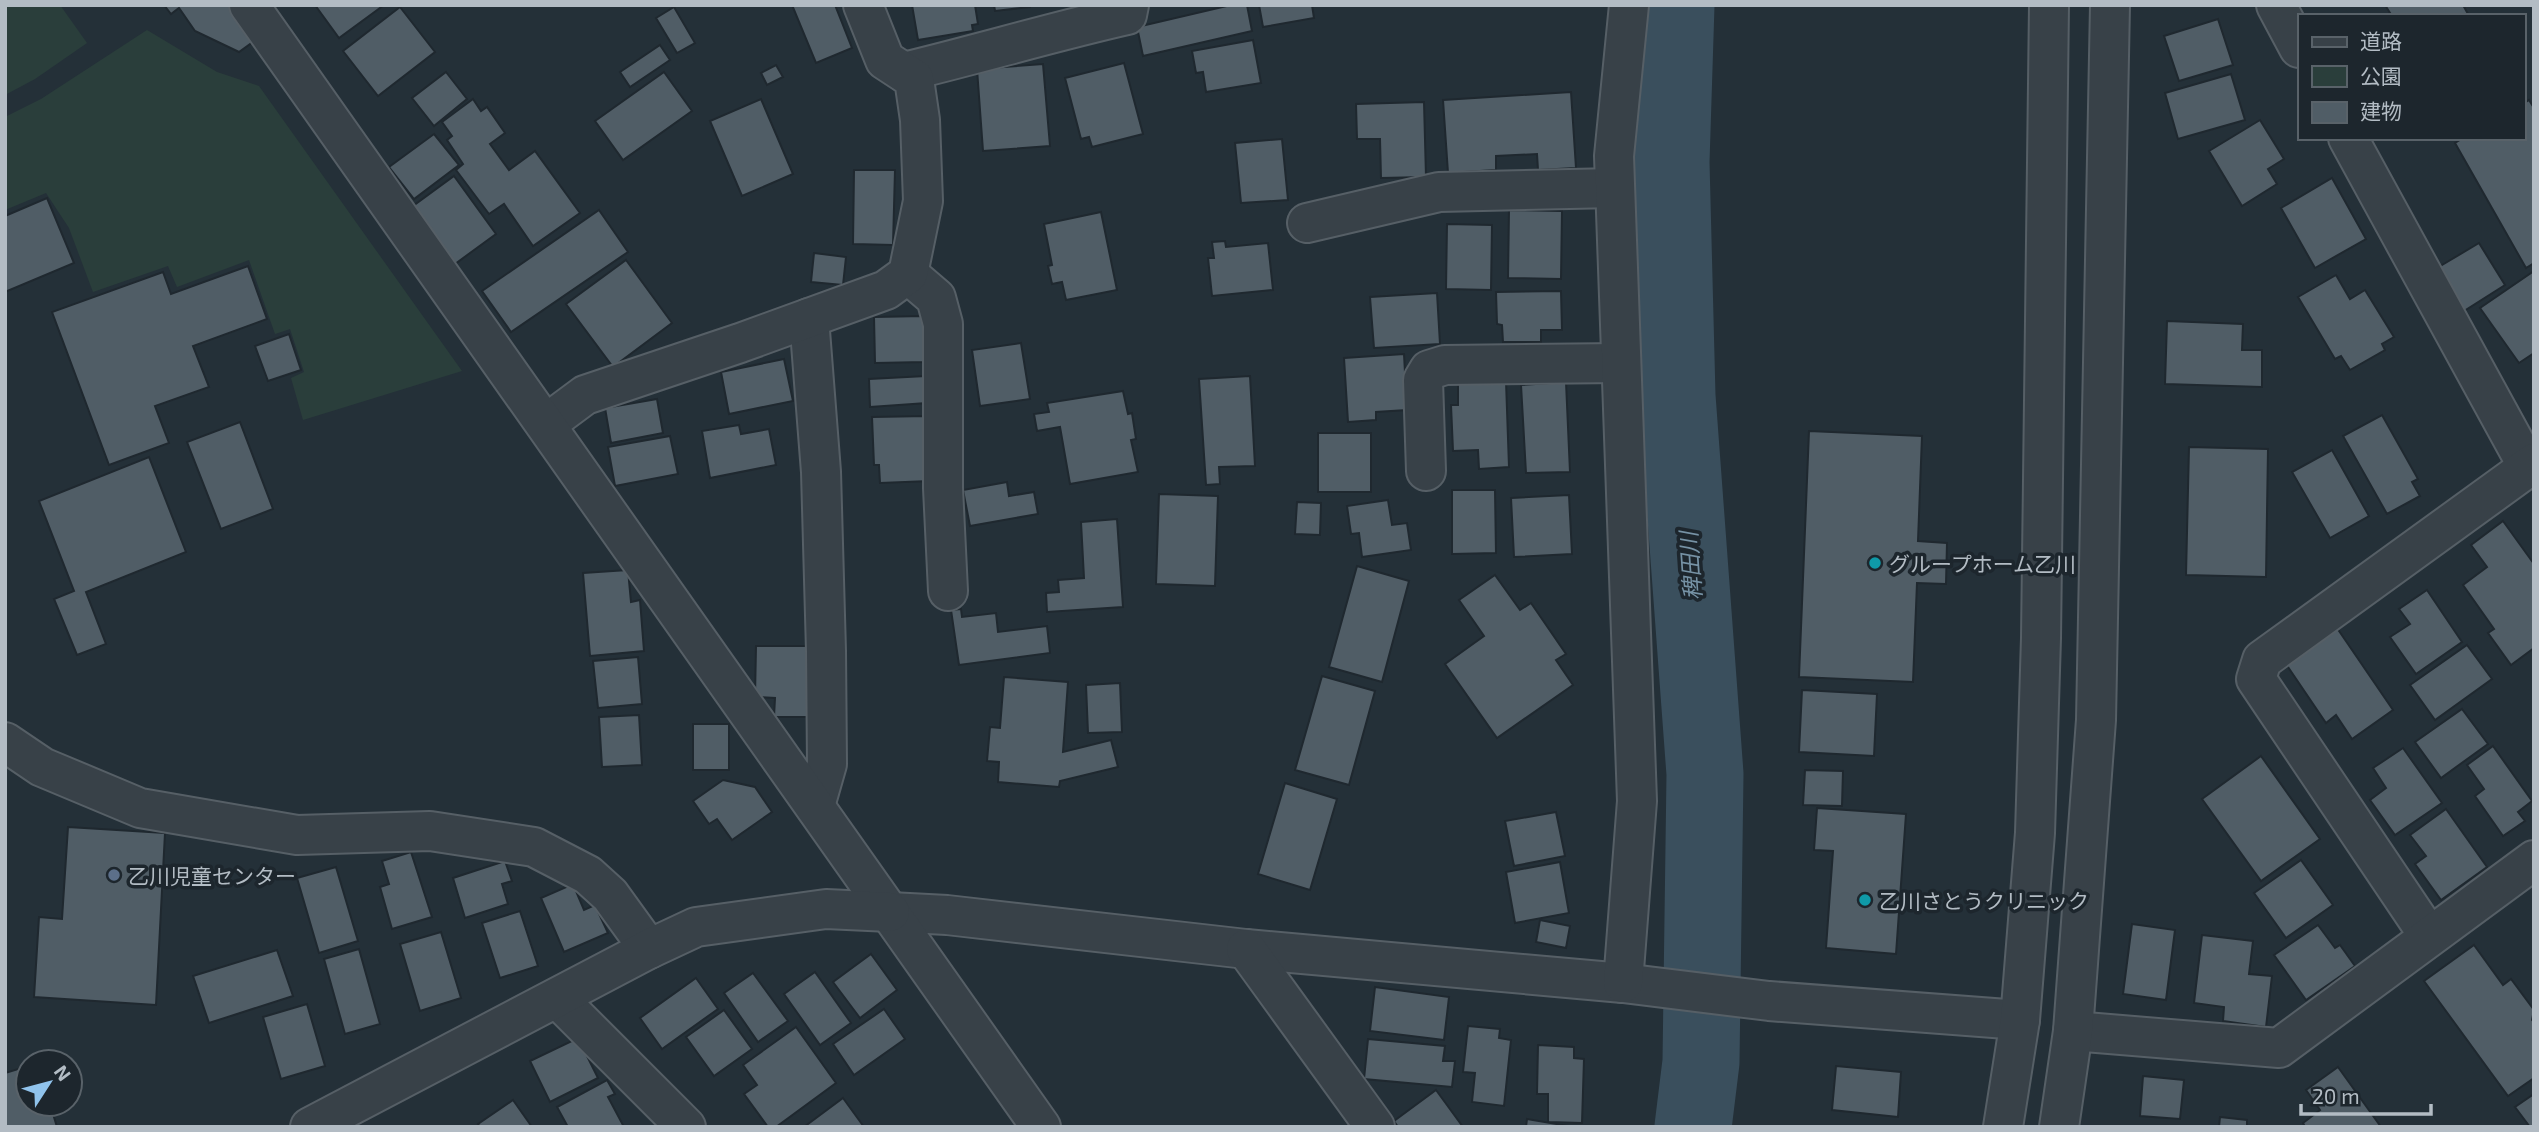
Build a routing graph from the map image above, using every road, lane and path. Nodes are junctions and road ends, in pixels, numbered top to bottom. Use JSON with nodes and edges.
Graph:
{"nodes":[{"id":1,"x":249,"y":5,"type":"edge"},
{"id":2,"x":863,"y":5,"type":"edge"},
{"id":3,"x":1129,"y":5,"type":"edge"},
{"id":4,"x":1629,"y":5,"type":"edge"},
{"id":5,"x":2049,"y":5,"type":"edge"},
{"id":6,"x":2110,"y":5,"type":"edge"},
{"id":7,"x":2276,"y":5,"type":"edge"},
{"id":8,"x":2298,"y":46,"type":"edge"},
{"id":9,"x":904,"y":72,"type":"junction"},
{"id":10,"x":2349,"y":140,"type":"edge"},
{"id":11,"x":1615,"y":188,"type":"junction"},
{"id":12,"x":1307,"y":223,"type":"dead end"},
{"id":13,"x":908,"y":274,"type":"junction"},
{"id":14,"x":809,"y":318,"type":"junction"},
{"id":15,"x":1621,"y":363,"type":"junction"},
{"id":16,"x":546,"y":424,"type":"junction"},
{"id":17,"x":2531,"y":465,"type":"edge"},
{"id":18,"x":1426,"y":471,"type":"dead end"},
{"id":19,"x":947,"y":591,"type":"dead end"},
{"id":20,"x":5,"y":742,"type":"edge"},
{"id":21,"x":815,"y":806,"type":"junction"},
{"id":22,"x":2534,"y":860,"type":"edge"},
{"id":23,"x":890,"y":912,"type":"junction"},
{"id":24,"x":2429,"y":936,"type":"junction"},
{"id":25,"x":649,"y":949,"type":"junction"},
{"id":26,"x":1246,"y":949,"type":"junction"},
{"id":27,"x":1632,"y":985,"type":"junction"},
{"id":28,"x":557,"y":998,"type":"junction"},
{"id":29,"x":2020,"y":1020,"type":"junction"},
{"id":30,"x":2073,"y":1031,"type":"junction"},
{"id":31,"x":310,"y":1127,"type":"edge"},
{"id":32,"x":686,"y":1127,"type":"edge"},
{"id":33,"x":1041,"y":1127,"type":"edge"},
{"id":34,"x":1375,"y":1127,"type":"edge"},
{"id":35,"x":2003,"y":1127,"type":"edge"},
{"id":36,"x":2059,"y":1127,"type":"edge"}],
"edges":[{"from":1,"to":16,"type":"street"},
{"from":2,"to":9,"type":"street"},
{"from":3,"to":9,"type":"street"},
{"from":4,"to":11,"type":"street"},
{"from":5,"to":29,"type":"street"},
{"from":6,"to":30,"type":"street"},
{"from":7,"to":8,"type":"street"},
{"from":9,"to":13,"type":"street"},
{"from":10,"to":17,"type":"street"},
{"from":11,"to":12,"type":"street"},
{"from":11,"to":15,"type":"street"},
{"from":13,"to":14,"type":"street"},
{"from":13,"to":19,"type":"street"},
{"from":14,"to":16,"type":"street"},
{"from":14,"to":21,"type":"street"},
{"from":15,"to":18,"type":"street"},
{"from":15,"to":27,"type":"street"},
{"from":16,"to":21,"type":"street"},
{"from":17,"to":24,"type":"street"},
{"from":20,"to":25,"type":"street"},
{"from":21,"to":23,"type":"street"},
{"from":22,"to":24,"type":"street"},
{"from":23,"to":25,"type":"street"},
{"from":23,"to":26,"type":"street"},
{"from":23,"to":33,"type":"street"},
{"from":24,"to":30,"type":"street"},
{"from":25,"to":28,"type":"street"},
{"from":26,"to":27,"type":"street"},
{"from":26,"to":34,"type":"street"},
{"from":27,"to":29,"type":"street"},
{"from":28,"to":31,"type":"street"},
{"from":28,"to":32,"type":"street"},
{"from":29,"to":35,"type":"street"},
{"from":30,"to":36,"type":"street"}]}
